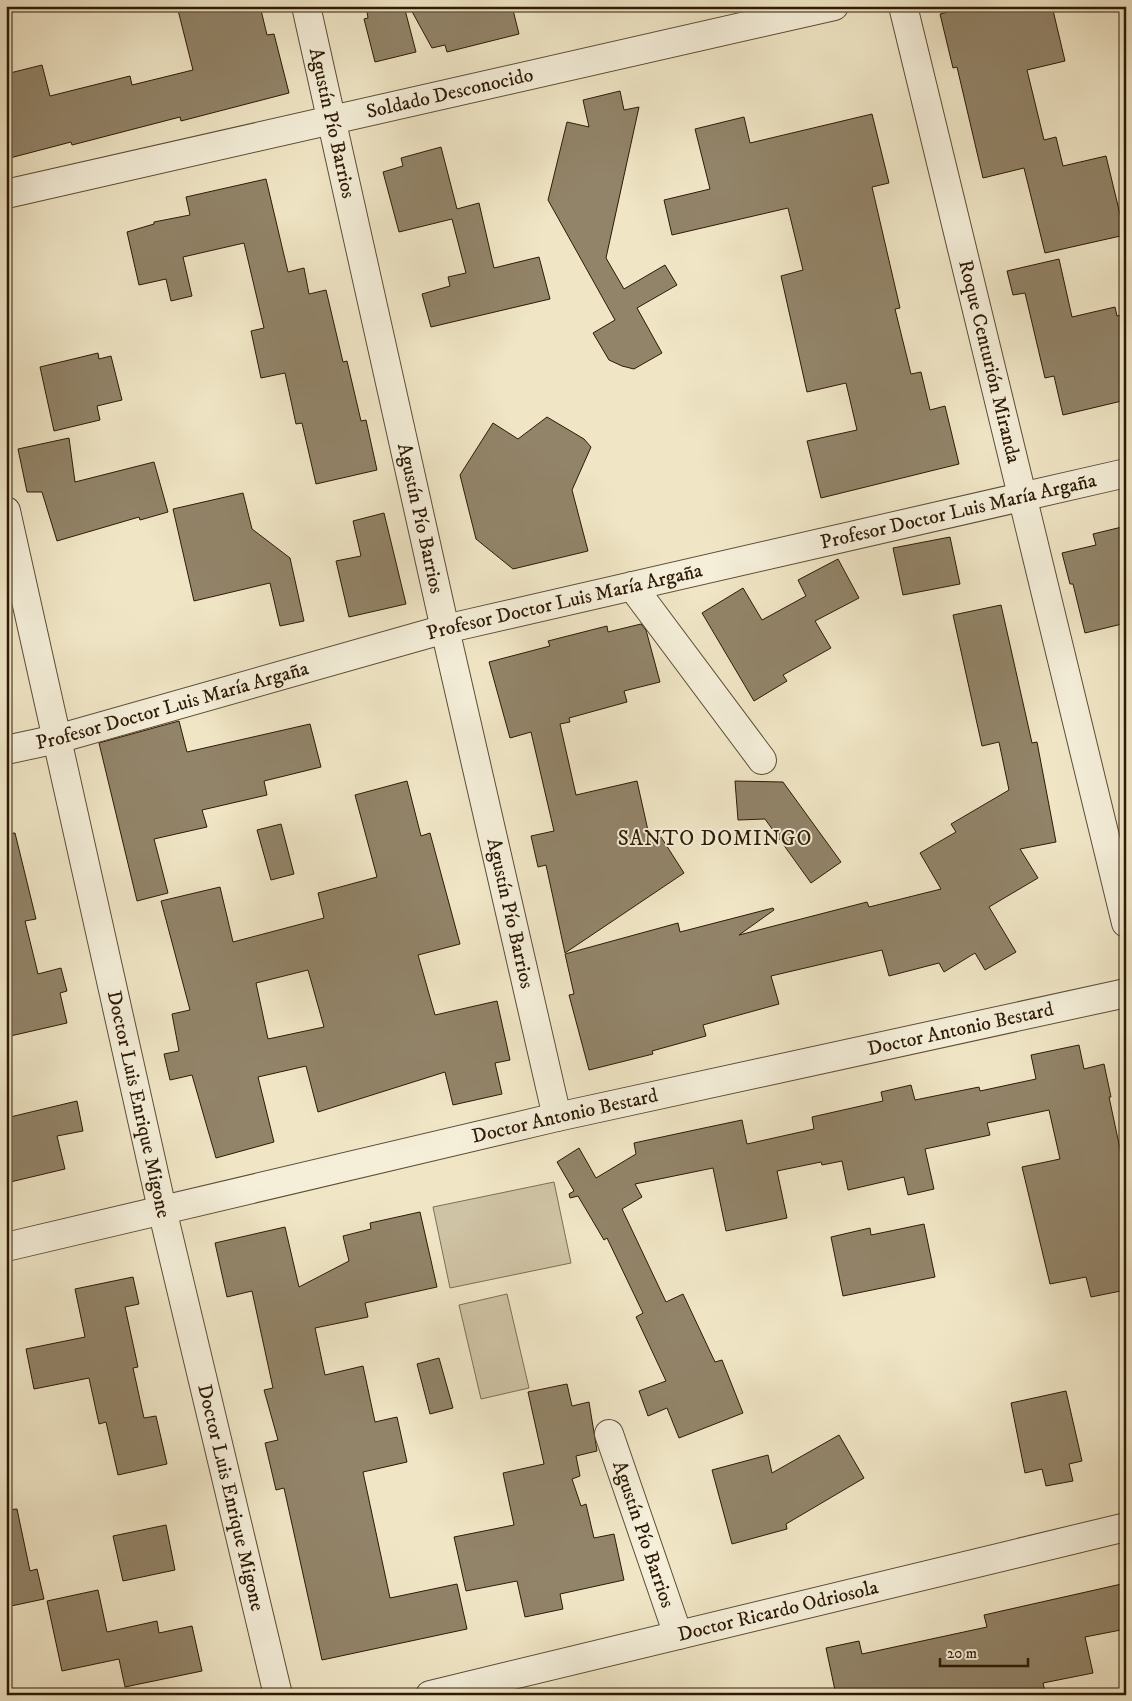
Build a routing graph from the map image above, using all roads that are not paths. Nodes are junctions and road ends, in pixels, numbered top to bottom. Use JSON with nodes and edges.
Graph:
{"nodes":[{"id":1,"x":306,"y":6,"type":"edge"},
{"id":2,"x":834,"y":6,"type":"edge"},
{"id":3,"x":903,"y":6,"type":"edge"},
{"id":4,"x":330,"y":120,"type":"junction"},
{"id":5,"x":6,"y":194,"type":"edge"},
{"id":6,"x":1126,"y":473,"type":"edge"},
{"id":7,"x":1020,"y":497,"type":"junction"},
{"id":8,"x":6,"y":511,"type":"edge"},
{"id":9,"x":632,"y":586,"type":"junction"},
{"id":10,"x":445,"y":629,"type":"junction"},
{"id":11,"x":57,"y":739,"type":"junction"},
{"id":12,"x":6,"y":750,"type":"edge"},
{"id":13,"x":762,"y":760,"type":"dead end"},
{"id":14,"x":1126,"y":923,"type":"edge"},
{"id":15,"x":1126,"y":993,"type":"edge"},
{"id":16,"x":557,"y":1117,"type":"junction"},
{"id":17,"x":162,"y":1209,"type":"junction"},
{"id":18,"x":6,"y":1247,"type":"edge"},
{"id":19,"x":609,"y":1434,"type":"dead end"},
{"id":20,"x":1126,"y":1527,"type":"edge"},
{"id":21,"x":678,"y":1635,"type":"junction"},
{"id":22,"x":278,"y":1695,"type":"edge"},
{"id":23,"x":430,"y":1695,"type":"edge"}],
"edges":[{"from":1,"to":4,"type":"street","name":"Agustín Pío Barrios"},
{"from":2,"to":4,"type":"street","name":"Soldado Desconocido"},
{"from":3,"to":7,"type":"street","name":"Roque Centurión Miranda"},
{"from":4,"to":5,"type":"street","name":"Soldado Desconocido"},
{"from":4,"to":10,"type":"street","name":"Agustín Pío Barrios"},
{"from":6,"to":7,"type":"street","name":"Profesor Doctor Luis María Argaña"},
{"from":7,"to":9,"type":"street","name":"Profesor Doctor Luis María Argaña"},
{"from":7,"to":14,"type":"street","name":"Roque Centurión Miranda"},
{"from":8,"to":11,"type":"street","name":"Doctor Luis Enrique Migone"},
{"from":9,"to":10,"type":"street","name":"Profesor Doctor Luis María Argaña"},
{"from":9,"to":13,"type":"street"},
{"from":10,"to":11,"type":"street","name":"Profesor Doctor Luis María Argaña"},
{"from":10,"to":16,"type":"street","name":"Agustín Pío Barrios"},
{"from":11,"to":12,"type":"street","name":"Profesor Doctor Luis María Argaña"},
{"from":11,"to":17,"type":"street","name":"Doctor Luis Enrique Migone"},
{"from":15,"to":16,"type":"street","name":"Doctor Antonio Bestard"},
{"from":16,"to":17,"type":"street","name":"Doctor Antonio Bestard"},
{"from":17,"to":18,"type":"street","name":"Doctor Antonio Bestard"},
{"from":17,"to":22,"type":"street","name":"Doctor Luis Enrique Migone"},
{"from":19,"to":21,"type":"street","name":"Agustín Pío Barrios"},
{"from":20,"to":21,"type":"street","name":"Doctor Ricardo Odriosola"},
{"from":21,"to":23,"type":"street","name":"Doctor Ricardo Odriosola"}]}
